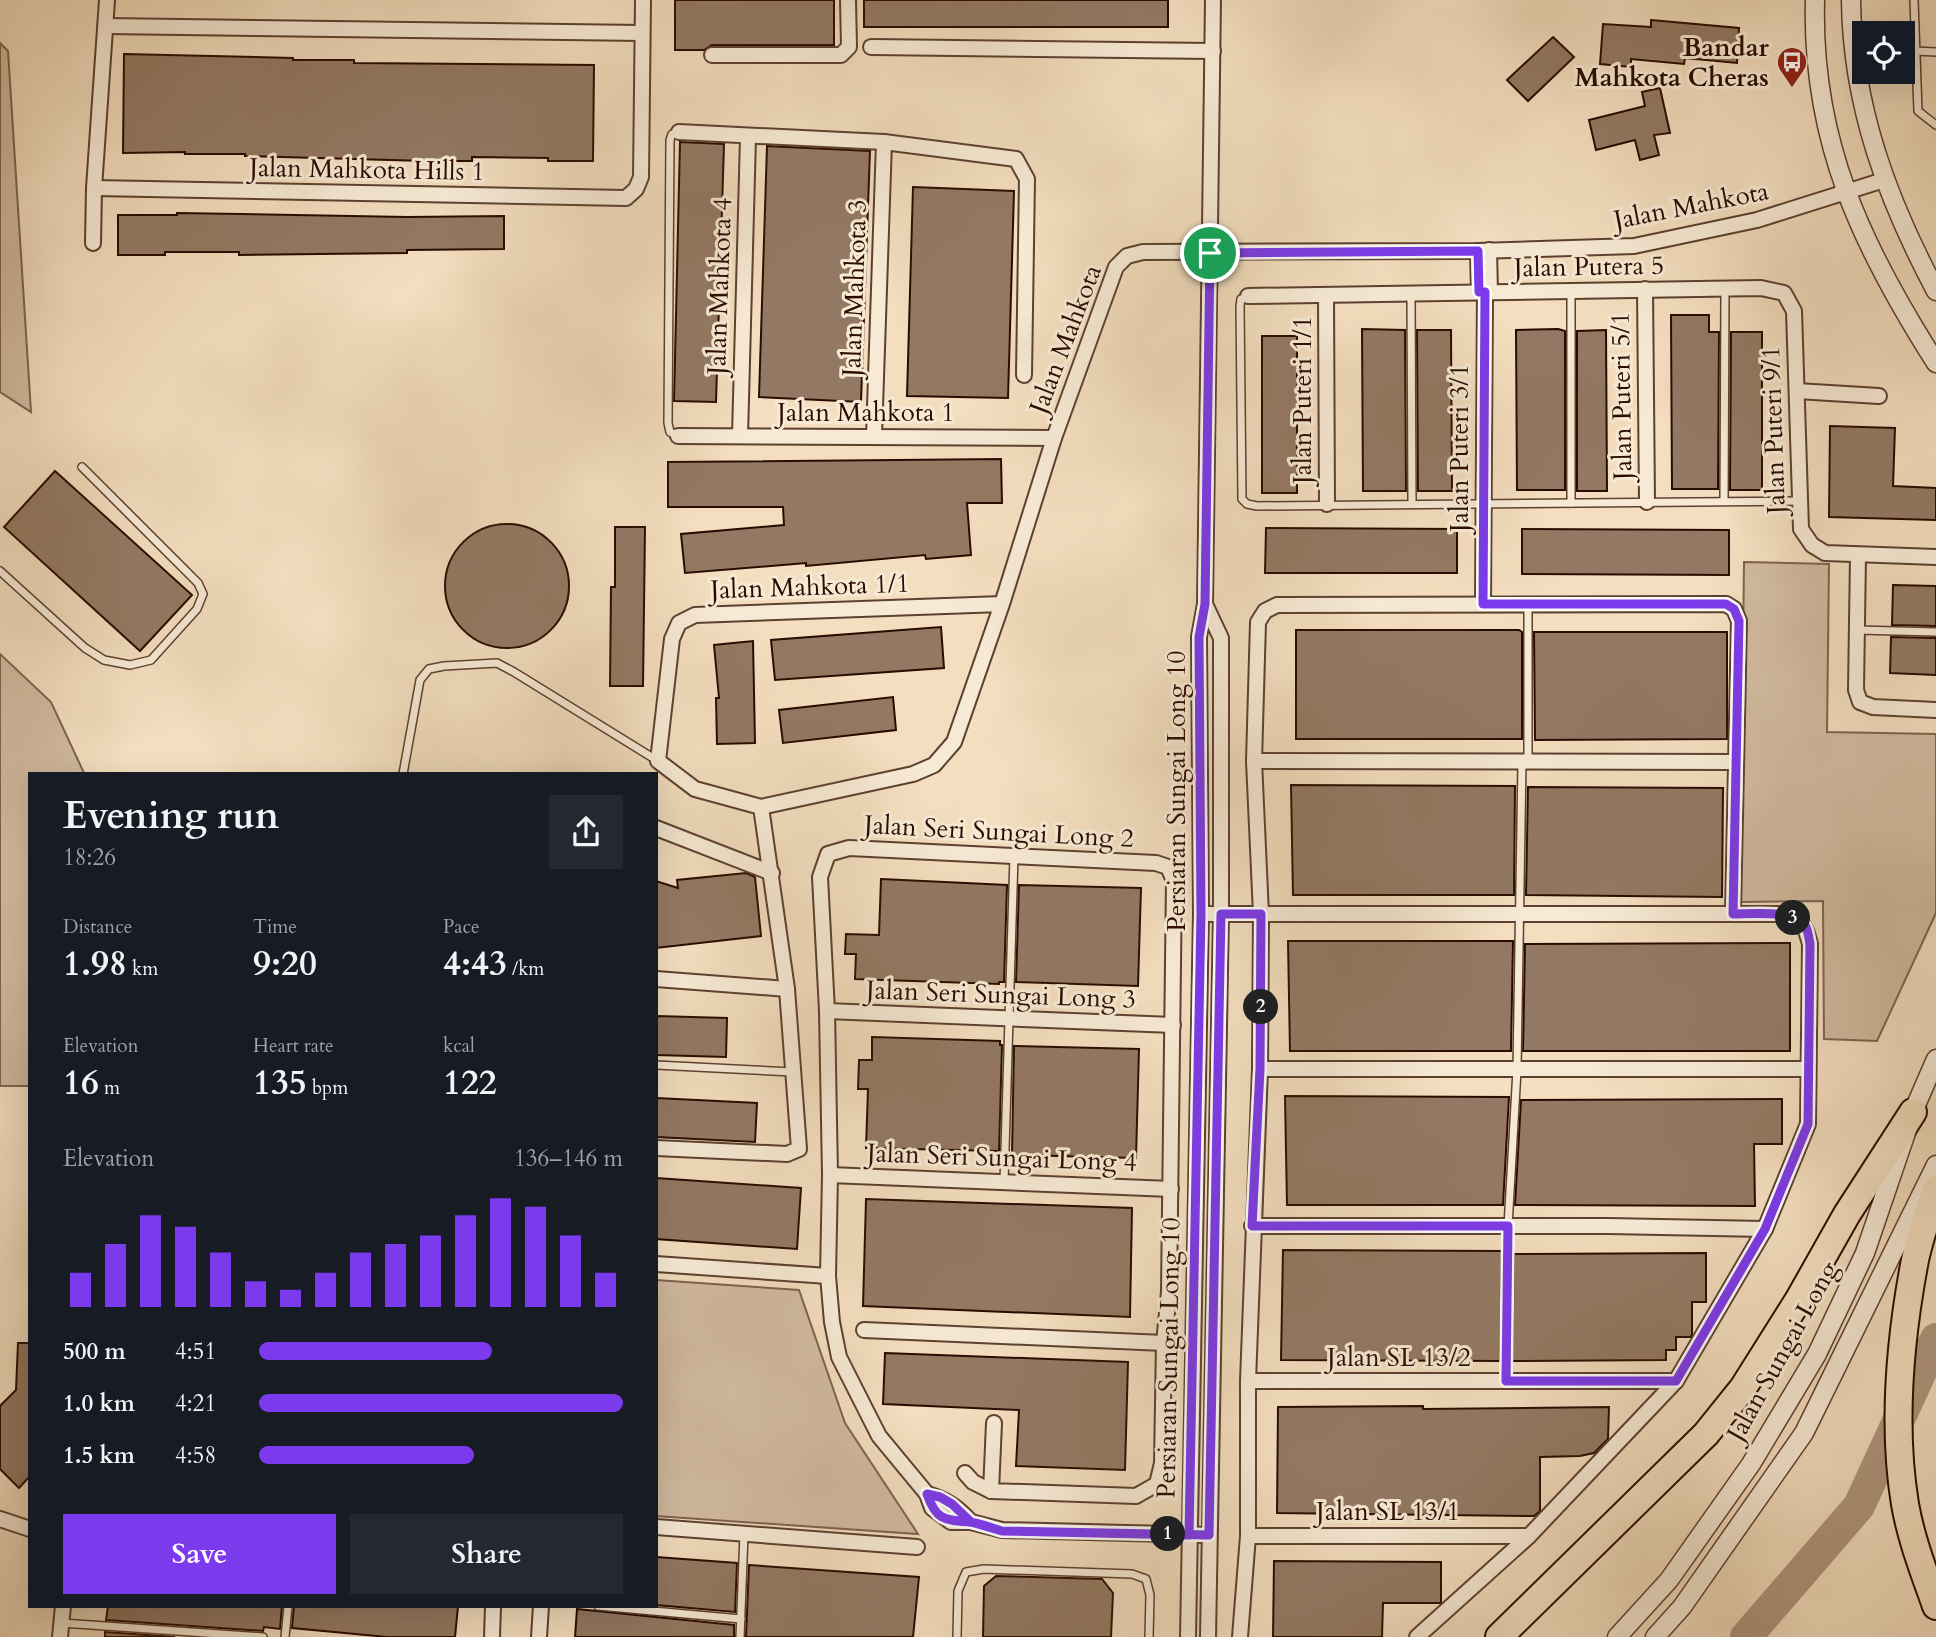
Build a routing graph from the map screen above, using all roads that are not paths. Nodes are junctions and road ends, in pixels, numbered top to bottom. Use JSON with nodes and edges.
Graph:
{"nodes":[{"id":1,"x":107,"y":0,"type":"edge"},
{"id":2,"x":643,"y":0,"type":"edge"},
{"id":3,"x":848,"y":0,"type":"edge"},
{"id":4,"x":1213,"y":0,"type":"edge"},
{"id":5,"x":1815,"y":0,"type":"edge"},
{"id":6,"x":1851,"y":0,"type":"edge"},
{"id":7,"x":1913,"y":0,"type":"edge"},
{"id":8,"x":1914,"y":21,"type":"edge"},
{"id":9,"x":106,"y":26,"type":"junction"},
{"id":10,"x":642,"y":33,"type":"junction"},
{"id":11,"x":871,"y":47,"type":"dead end"},
{"id":12,"x":1213,"y":51,"type":"junction"},
{"id":13,"x":1915,"y":51,"type":"joint"},
{"id":14,"x":1936,"y":52,"type":"edge"},
{"id":15,"x":712,"y":55,"type":"dead end"},
{"id":16,"x":1936,"y":125,"type":"edge"},
{"id":17,"x":678,"y":132,"type":"joint"},
{"id":18,"x":748,"y":137,"type":"junction"},
{"id":19,"x":884,"y":142,"type":"junction"},
{"id":20,"x":1884,"y":180,"type":"junction"},
{"id":21,"x":94,"y":188,"type":"junction"},
{"id":22,"x":1846,"y":193,"type":"junction"},
{"id":23,"x":93,"y":243,"type":"dead end"},
{"id":24,"x":1483,"y":251,"type":"junction"},
{"id":25,"x":1210,"y":253,"type":"junction"},
{"id":26,"x":1644,"y":289,"type":"junction"},
{"id":27,"x":1725,"y":289,"type":"junction"},
{"id":28,"x":1572,"y":291,"type":"junction"},
{"id":29,"x":1936,"y":291,"type":"edge"},
{"id":30,"x":1485,"y":292,"type":"junction"},
{"id":31,"x":1411,"y":293,"type":"junction"},
{"id":32,"x":1326,"y":295,"type":"junction"},
{"id":33,"x":1248,"y":296,"type":"joint"},
{"id":34,"x":1794,"y":311,"type":"joint"},
{"id":35,"x":1936,"y":363,"type":"edge"},
{"id":36,"x":1024,"y":375,"type":"dead end"},
{"id":37,"x":1797,"y":391,"type":"junction"},
{"id":38,"x":1879,"y":396,"type":"dead end"},
{"id":39,"x":678,"y":436,"type":"joint"},
{"id":40,"x":740,"y":436,"type":"junction"},
{"id":41,"x":874,"y":436,"type":"junction"},
{"id":42,"x":1054,"y":438,"type":"junction"},
{"id":43,"x":82,"y":467,"type":"dead end"},
{"id":44,"x":1724,"y":501,"type":"junction"},
{"id":45,"x":1798,"y":501,"type":"junction"},
{"id":46,"x":1647,"y":502,"type":"junction"},
{"id":47,"x":1482,"y":503,"type":"junction"},
{"id":48,"x":1572,"y":503,"type":"junction"},
{"id":49,"x":1412,"y":504,"type":"junction"},
{"id":50,"x":1327,"y":505,"type":"junction"},
{"id":51,"x":1858,"y":555,"type":"junction"},
{"id":52,"x":1936,"y":557,"type":"edge"},
{"id":53,"x":0,"y":571,"type":"edge"},
{"id":54,"x":1002,"y":604,"type":"junction"},
{"id":55,"x":1205,"y":604,"type":"junction"},
{"id":56,"x":1483,"y":604,"type":"junction"},
{"id":57,"x":1528,"y":604,"type":"junction"},
{"id":58,"x":1857,"y":630,"type":"junction"},
{"id":59,"x":1936,"y":632,"type":"edge"},
{"id":60,"x":1936,"y":710,"type":"edge"},
{"id":61,"x":658,"y":761,"type":"junction"},
{"id":62,"x":1254,"y":761,"type":"junction"},
{"id":63,"x":1525,"y":762,"type":"junction"},
{"id":64,"x":1735,"y":762,"type":"junction"},
{"id":65,"x":403,"y":772,"type":"edge"},
{"id":66,"x":761,"y":807,"type":"junction"},
{"id":67,"x":658,"y":829,"type":"edge"},
{"id":68,"x":1014,"y":856,"type":"junction"},
{"id":69,"x":772,"y":873,"type":"junction"},
{"id":70,"x":1201,"y":914,"type":"junction"},
{"id":71,"x":1221,"y":914,"type":"junction"},
{"id":72,"x":1261,"y":914,"type":"junction"},
{"id":73,"x":1520,"y":914,"type":"junction"},
{"id":74,"x":1733,"y":914,"type":"junction"},
{"id":75,"x":658,"y":979,"type":"edge"},
{"id":76,"x":787,"y":989,"type":"junction"},
{"id":77,"x":827,"y":1011,"type":"junction"},
{"id":78,"x":1009,"y":1018,"type":"junction"},
{"id":79,"x":1173,"y":1025,"type":"junction"},
{"id":80,"x":1936,"y":1059,"type":"edge"},
{"id":81,"x":658,"y":1065,"type":"edge"},
{"id":82,"x":1260,"y":1069,"type":"junction"},
{"id":83,"x":1808,"y":1069,"type":"junction"},
{"id":84,"x":1517,"y":1070,"type":"junction"},
{"id":85,"x":793,"y":1072,"type":"junction"},
{"id":86,"x":1913,"y":1112,"type":"junction"},
{"id":87,"x":658,"y":1148,"type":"edge"},
{"id":88,"x":1936,"y":1165,"type":"edge"},
{"id":89,"x":830,"y":1175,"type":"junction"},
{"id":90,"x":1004,"y":1182,"type":"junction"},
{"id":91,"x":1171,"y":1189,"type":"junction"},
{"id":92,"x":1936,"y":1189,"type":"edge"},
{"id":93,"x":1252,"y":1226,"type":"junction"},
{"id":94,"x":1508,"y":1226,"type":"junction"},
{"id":95,"x":1765,"y":1229,"type":"junction"},
{"id":96,"x":658,"y":1264,"type":"edge"},
{"id":97,"x":828,"y":1276,"type":"junction"},
{"id":98,"x":864,"y":1330,"type":"dead end"},
{"id":99,"x":1164,"y":1343,"type":"junction"},
{"id":100,"x":1248,"y":1381,"type":"junction"},
{"id":101,"x":1506,"y":1381,"type":"junction"},
{"id":102,"x":1676,"y":1381,"type":"junction"},
{"id":103,"x":994,"y":1423,"type":"dead end"},
{"id":104,"x":965,"y":1472,"type":"dead end"},
{"id":105,"x":991,"y":1491,"type":"junction"},
{"id":106,"x":0,"y":1519,"type":"edge"},
{"id":107,"x":658,"y":1527,"type":"edge"},
{"id":108,"x":28,"y":1529,"type":"edge"},
{"id":109,"x":744,"y":1534,"type":"junction"},
{"id":110,"x":1189,"y":1535,"type":"junction"},
{"id":111,"x":1209,"y":1535,"type":"junction"},
{"id":112,"x":1248,"y":1536,"type":"junction"},
{"id":113,"x":1529,"y":1536,"type":"junction"},
{"id":114,"x":917,"y":1547,"type":"dead end"},
{"id":115,"x":1936,"y":1606,"type":"edge"},
{"id":116,"x":63,"y":1608,"type":"edge"},
{"id":117,"x":288,"y":1608,"type":"edge"},
{"id":118,"x":493,"y":1608,"type":"edge"},
{"id":119,"x":541,"y":1608,"type":"edge"},
{"id":120,"x":620,"y":1608,"type":"edge"},
{"id":121,"x":741,"y":1619,"type":"junction"},
{"id":122,"x":60,"y":1630,"type":"edge"},
{"id":123,"x":263,"y":1637,"type":"edge"},
{"id":124,"x":285,"y":1637,"type":"edge"},
{"id":125,"x":492,"y":1637,"type":"edge"},
{"id":126,"x":539,"y":1637,"type":"edge"},
{"id":127,"x":740,"y":1637,"type":"edge"},
{"id":128,"x":957,"y":1637,"type":"edge"},
{"id":129,"x":1149,"y":1637,"type":"edge"},
{"id":130,"x":1188,"y":1637,"type":"edge"},
{"id":131,"x":1208,"y":1637,"type":"edge"},
{"id":132,"x":1240,"y":1637,"type":"edge"},
{"id":133,"x":1417,"y":1637,"type":"edge"},
{"id":134,"x":1499,"y":1637,"type":"edge"},
{"id":135,"x":1617,"y":1637,"type":"edge"},
{"id":136,"x":1655,"y":1637,"type":"edge"}],
"edges":[{"from":1,"to":9,"type":"street"},
{"from":2,"to":10,"type":"street"},
{"from":3,"to":15,"type":"street"},
{"from":4,"to":12,"type":"street"},
{"from":5,"to":22,"type":"street"},
{"from":6,"to":20,"type":"street"},
{"from":7,"to":8,"type":"lane"},
{"from":9,"to":10,"type":"street"},
{"from":9,"to":21,"type":"street"},
{"from":10,"to":21,"type":"street","name":"Jalan Mahkota Hills 1"},
{"from":11,"to":12,"type":"street"},
{"from":12,"to":25,"type":"street"},
{"from":13,"to":14,"type":"lane"},
{"from":13,"to":16,"type":"lane"},
{"from":17,"to":18,"type":"street"},
{"from":17,"to":39,"type":"lane"},
{"from":18,"to":19,"type":"street"},
{"from":18,"to":40,"type":"street","name":"Jalan Mahkota 4"},
{"from":19,"to":36,"type":"street"},
{"from":19,"to":41,"type":"street","name":"Jalan Mahkota 3"},
{"from":20,"to":22,"type":"street","name":"Jalan Mahkota"},
{"from":20,"to":29,"type":"street"},
{"from":21,"to":23,"type":"street"},
{"from":22,"to":24,"type":"street","name":"Jalan Mahkota"},
{"from":22,"to":35,"type":"street"},
{"from":24,"to":25,"type":"street","name":"Jalan Mahkota"},
{"from":24,"to":30,"type":"street","name":"Jalan Puteri 3/1"},
{"from":25,"to":42,"type":"street","name":"Jalan Mahkota"},
{"from":25,"to":55,"type":"street"},
{"from":26,"to":27,"type":"street","name":"Jalan Putera 5"},
{"from":26,"to":28,"type":"street","name":"Jalan Putera 5"},
{"from":26,"to":46,"type":"street","name":"Jalan Puteri 5/1"},
{"from":27,"to":34,"type":"street","name":"Jalan Putera 5"},
{"from":27,"to":44,"type":"lane"},
{"from":28,"to":30,"type":"street","name":"Jalan Putera 5"},
{"from":28,"to":48,"type":"lane"},
{"from":30,"to":31,"type":"street","name":"Jalan Putera 5"},
{"from":30,"to":47,"type":"street","name":"Jalan Puteri 3/1"},
{"from":31,"to":32,"type":"street","name":"Jalan Putera 5"},
{"from":31,"to":49,"type":"lane"},
{"from":32,"to":33,"type":"street","name":"Jalan Putera 5"},
{"from":32,"to":50,"type":"street","name":"Jalan Puteri 1/1"},
{"from":33,"to":50,"type":"lane"},
{"from":34,"to":37,"type":"street","name":"Jalan Puteri 9/1"},
{"from":37,"to":38,"type":"street"},
{"from":37,"to":45,"type":"street","name":"Jalan Puteri 9/1"},
{"from":39,"to":40,"type":"street","name":"Jalan Mahkota 1"},
{"from":40,"to":41,"type":"street","name":"Jalan Mahkota 1"},
{"from":41,"to":42,"type":"street","name":"Jalan Mahkota 1"},
{"from":42,"to":54,"type":"street","name":"Jalan Mahkota"},
{"from":43,"to":53,"type":"lane"},
{"from":44,"to":45,"type":"lane"},
{"from":44,"to":46,"type":"lane"},
{"from":45,"to":51,"type":"street","name":"Jalan Puteri 9/1"},
{"from":46,"to":48,"type":"lane"},
{"from":47,"to":48,"type":"lane"},
{"from":47,"to":49,"type":"lane"},
{"from":47,"to":56,"type":"street","name":"Jalan Puteri 3/1"},
{"from":49,"to":50,"type":"lane"},
{"from":51,"to":52,"type":"street","name":"Jalan Puteri 9/1"},
{"from":51,"to":58,"type":"street"},
{"from":54,"to":61,"type":"street","name":"Jalan Mahkota 1/1"},
{"from":54,"to":66,"type":"street","name":"Jalan Mahkota"},
{"from":55,"to":70,"type":"street","name":"Persiaran Sungai Long 10"},
{"from":55,"to":71,"type":"street","name":"Persiaran Sungai Long 10"},
{"from":56,"to":57,"type":"street"},
{"from":56,"to":62,"type":"street"},
{"from":57,"to":63,"type":"lane"},
{"from":57,"to":64,"type":"street"},
{"from":58,"to":59,"type":"lane"},
{"from":58,"to":60,"type":"street"},
{"from":61,"to":65,"type":"lane"},
{"from":61,"to":66,"type":"street","name":"Jalan Mahkota"},
{"from":62,"to":63,"type":"street"},
{"from":62,"to":72,"type":"street"},
{"from":63,"to":64,"type":"street"},
{"from":63,"to":73,"type":"lane"},
{"from":64,"to":74,"type":"street"},
{"from":66,"to":69,"type":"street"},
{"from":67,"to":69,"type":"street"},
{"from":68,"to":77,"type":"street","name":"Jalan Seri Sungai Long 2"},
{"from":68,"to":78,"type":"lane"},
{"from":68,"to":79,"type":"street","name":"Jalan Seri Sungai Long 2"},
{"from":69,"to":76,"type":"street"},
{"from":70,"to":71,"type":"street"},
{"from":70,"to":110,"type":"street","name":"Persiaran Sungai Long 10"},
{"from":71,"to":72,"type":"street"},
{"from":71,"to":111,"type":"street","name":"Persiaran Sungai Long 10"},
{"from":72,"to":73,"type":"street"},
{"from":72,"to":82,"type":"street"},
{"from":73,"to":74,"type":"street"},
{"from":73,"to":84,"type":"lane"},
{"from":74,"to":83,"type":"street"},
{"from":75,"to":76,"type":"street"},
{"from":76,"to":85,"type":"street"},
{"from":77,"to":78,"type":"street","name":"Jalan Seri Sungai Long 3"},
{"from":77,"to":89,"type":"street"},
{"from":78,"to":79,"type":"street","name":"Jalan Seri Sungai Long 3"},
{"from":78,"to":90,"type":"lane"},
{"from":79,"to":91,"type":"street"},
{"from":80,"to":86,"type":"street","name":"Jalan Sungai Long"},
{"from":81,"to":85,"type":"lane"},
{"from":82,"to":84,"type":"street"},
{"from":82,"to":93,"type":"street"},
{"from":83,"to":84,"type":"street"},
{"from":83,"to":95,"type":"street"},
{"from":84,"to":94,"type":"lane"},
{"from":85,"to":87,"type":"street"},
{"from":86,"to":134,"type":"highway"},
{"from":86,"to":135,"type":"street","name":"Jalan Sungai Long"},
{"from":88,"to":136,"type":"street","name":"Jalan Sungai Long"},
{"from":89,"to":90,"type":"street","name":"Jalan Seri Sungai Long 4"},
{"from":89,"to":97,"type":"street"},
{"from":90,"to":91,"type":"street","name":"Jalan Seri Sungai Long 4"},
{"from":91,"to":99,"type":"street"},
{"from":92,"to":115,"type":"highway"},
{"from":93,"to":94,"type":"street"},
{"from":93,"to":100,"type":"street"},
{"from":94,"to":95,"type":"street"},
{"from":94,"to":101,"type":"lane"},
{"from":95,"to":102,"type":"street"},
{"from":96,"to":97,"type":"street"},
{"from":97,"to":110,"type":"street"},
{"from":98,"to":99,"type":"street"},
{"from":99,"to":105,"type":"street"},
{"from":100,"to":101,"type":"street","name":"Jalan SL 13/2"},
{"from":100,"to":112,"type":"street"},
{"from":101,"to":102,"type":"street","name":"Jalan SL 13/2"},
{"from":102,"to":113,"type":"street"},
{"from":103,"to":105,"type":"street"},
{"from":104,"to":105,"type":"street"},
{"from":106,"to":108,"type":"street"},
{"from":107,"to":109,"type":"street"},
{"from":109,"to":114,"type":"street"},
{"from":109,"to":121,"type":"lane"},
{"from":110,"to":111,"type":"street"},
{"from":110,"to":130,"type":"street","name":"Persiaran Sungai Long 10"},
{"from":111,"to":131,"type":"street","name":"Persiaran Sungai Long 10"},
{"from":112,"to":113,"type":"street","name":"Jalan SL 13/1"},
{"from":112,"to":132,"type":"street"},
{"from":113,"to":133,"type":"street"},
{"from":116,"to":122,"type":"street"},
{"from":117,"to":124,"type":"lane"},
{"from":118,"to":125,"type":"street"},
{"from":119,"to":126,"type":"street"},
{"from":120,"to":121,"type":"lane"},
{"from":121,"to":127,"type":"lane"},
{"from":122,"to":123,"type":"lane"},
{"from":128,"to":129,"type":"lane"}]}
